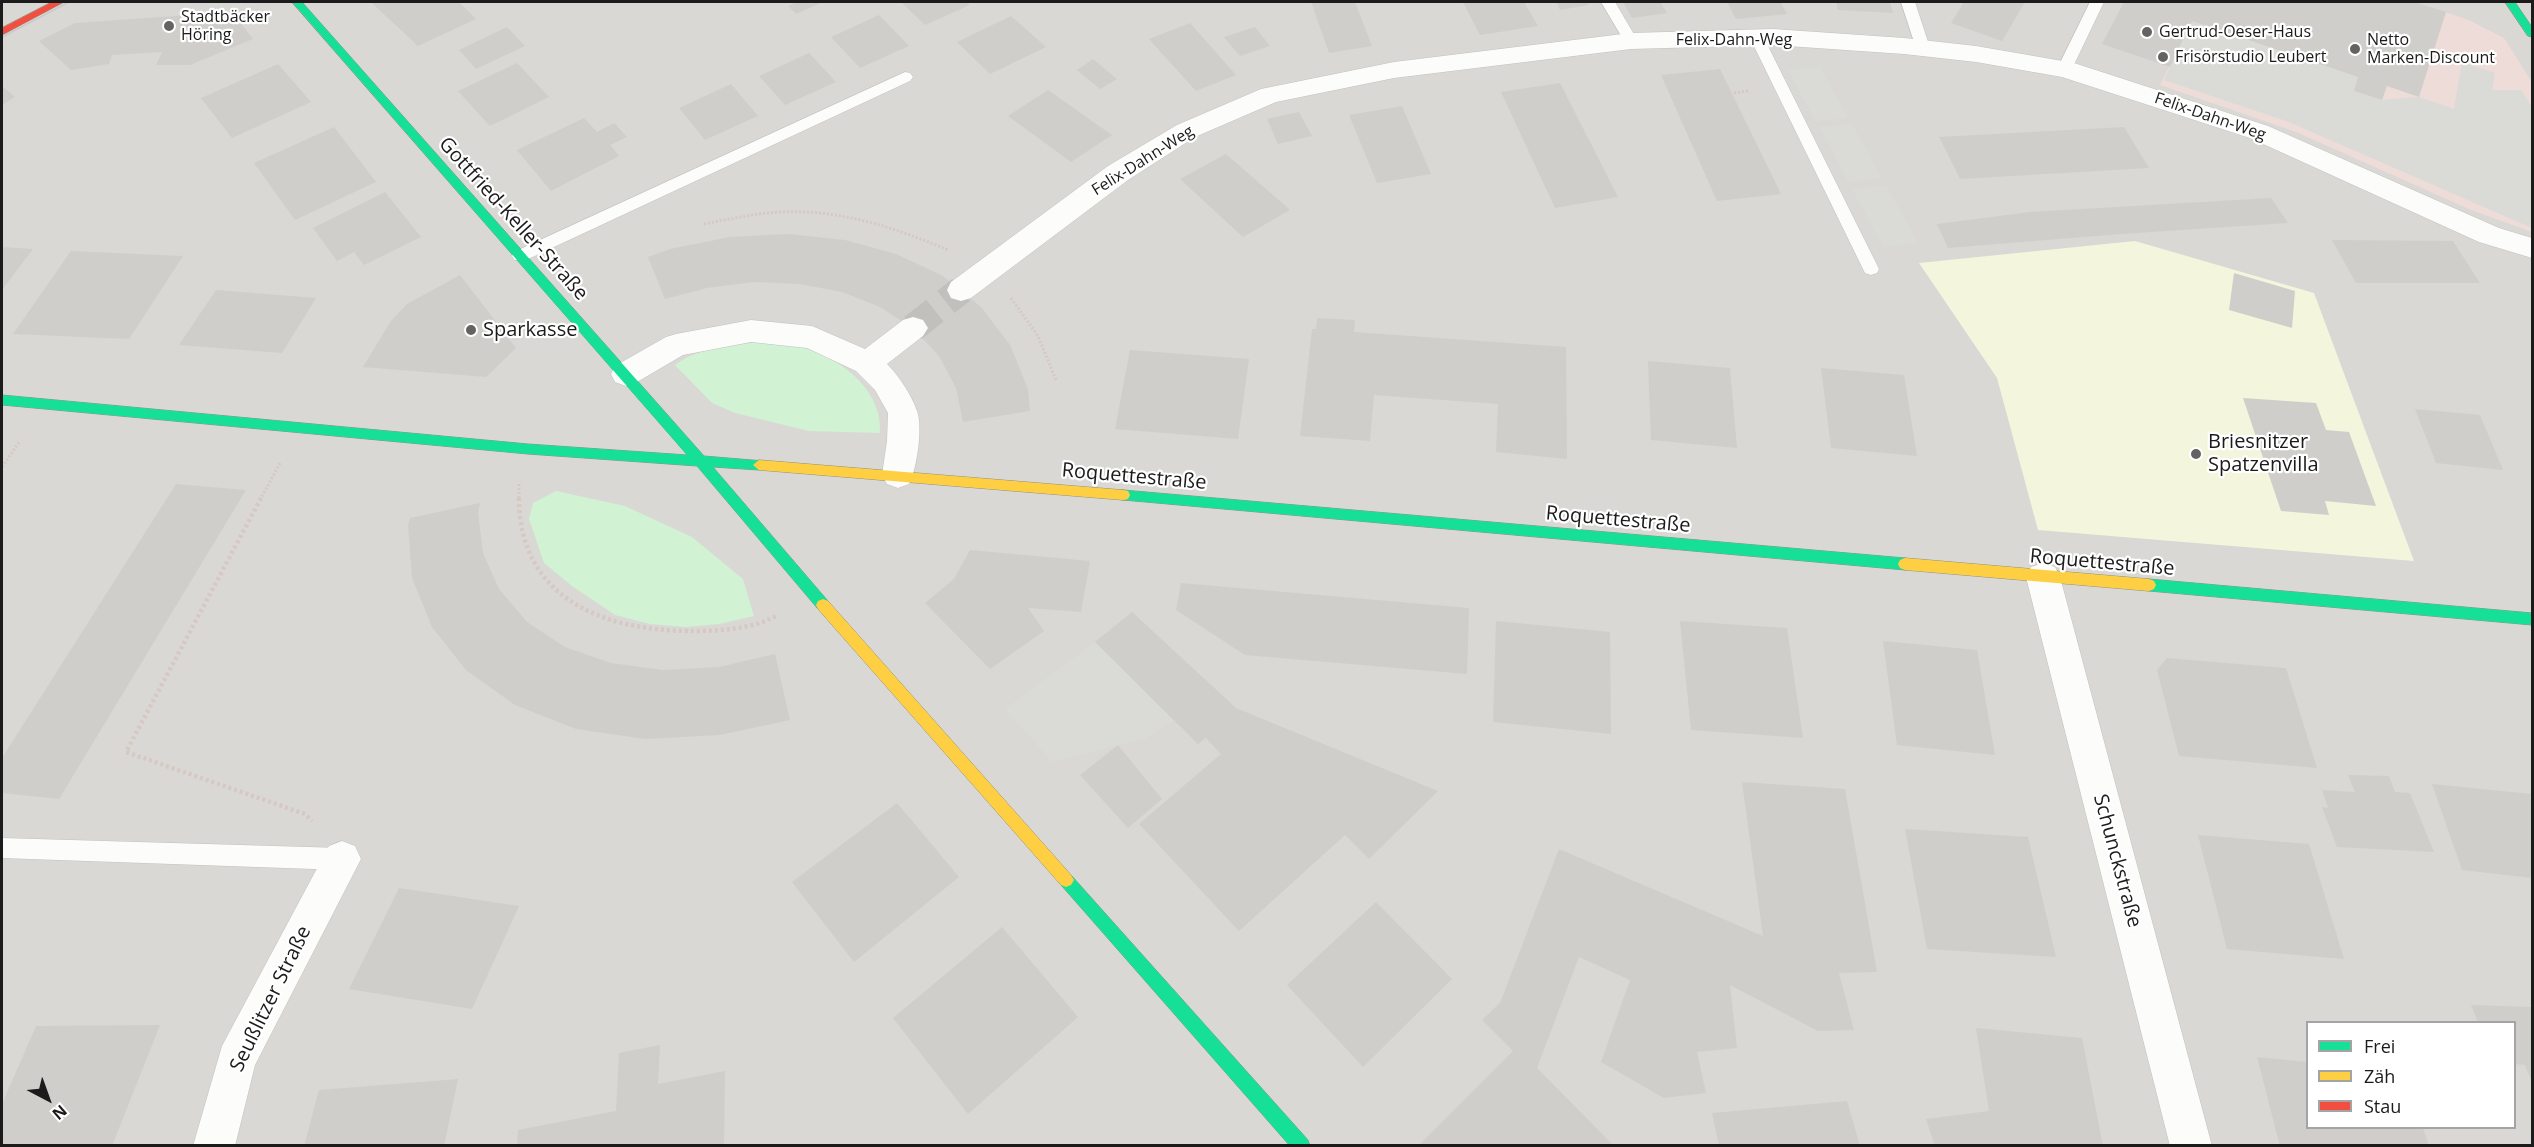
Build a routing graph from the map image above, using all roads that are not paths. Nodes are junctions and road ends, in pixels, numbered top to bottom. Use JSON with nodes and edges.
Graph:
{"nodes":[{"id":1,"x":59,"y":2,"type":"edge"},
{"id":2,"x":297,"y":2,"type":"edge"},
{"id":3,"x":1608,"y":2,"type":"edge"},
{"id":4,"x":1908,"y":2,"type":"edge"},
{"id":5,"x":2097,"y":2,"type":"edge"},
{"id":6,"x":2506,"y":4,"type":"edge"},
{"id":7,"x":2,"y":32,"type":"edge"},
{"id":8,"x":2532,"y":34,"type":"edge"},
{"id":9,"x":1757,"y":38,"type":"junction"},
{"id":10,"x":1631,"y":41,"type":"junction"},
{"id":11,"x":1923,"y":48,"type":"junction"},
{"id":12,"x":2065,"y":69,"type":"junction"},
{"id":13,"x":905,"y":77,"type":"dead end"},
{"id":14,"x":2532,"y":248,"type":"edge"},
{"id":15,"x":520,"y":256,"type":"junction"},
{"id":16,"x":1871,"y":269,"type":"dead end"},
{"id":17,"x":961,"y":290,"type":"tunnel mouth"},
{"id":18,"x":914,"y":328,"type":"tunnel mouth"},
{"id":19,"x":867,"y":363,"type":"junction"},
{"id":20,"x":626,"y":374,"type":"junction"},
{"id":21,"x":2,"y":400,"type":"edge"},
{"id":22,"x":700,"y":463,"type":"junction"},
{"id":23,"x":898,"y":475,"type":"junction"},
{"id":24,"x":2043,"y":577,"type":"junction"},
{"id":25,"x":2532,"y":619,"type":"edge"},
{"id":26,"x":2,"y":849,"type":"edge"},
{"id":27,"x":342,"y":859,"type":"joint"},
{"id":28,"x":214,"y":1146,"type":"edge"},
{"id":29,"x":1302,"y":1146,"type":"edge"},
{"id":30,"x":2191,"y":1146,"type":"edge"}],
"edges":[{"from":1,"to":7,"type":"street"},
{"from":2,"to":15,"type":"street","name":"Gottfried-Keller-Straße"},
{"from":3,"to":10,"type":"lane"},
{"from":4,"to":11,"type":"lane"},
{"from":5,"to":12,"type":"lane"},
{"from":6,"to":8,"type":"street"},
{"from":9,"to":10,"type":"street","name":"Felix-Dahn-Weg"},
{"from":9,"to":11,"type":"street","name":"Felix-Dahn-Weg"},
{"from":9,"to":16,"type":"lane"},
{"from":10,"to":17,"type":"street","name":"Felix-Dahn-Weg"},
{"from":11,"to":12,"type":"street","name":"Felix-Dahn-Weg"},
{"from":12,"to":14,"type":"street","name":"Felix-Dahn-Weg"},
{"from":13,"to":15,"type":"lane"},
{"from":15,"to":20,"type":"street","name":"Gottfried-Keller-Straße"},
{"from":18,"to":19,"type":"street"},
{"from":19,"to":20,"type":"street"},
{"from":19,"to":23,"type":"street"},
{"from":20,"to":22,"type":"street","name":"Gottfried-Keller-Straße"},
{"from":21,"to":22,"type":"street","name":"Roquettestraße"},
{"from":22,"to":23,"type":"street","name":"Roquettestraße"},
{"from":22,"to":29,"type":"street","name":"Gottfried-Keller-Straße"},
{"from":23,"to":24,"type":"street","name":"Roquettestraße"},
{"from":24,"to":25,"type":"street","name":"Roquettestraße"},
{"from":24,"to":30,"type":"street","name":"Schunckstraße"},
{"from":26,"to":27,"type":"lane"},
{"from":27,"to":28,"type":"street","name":"Seußlitzer Straße"}]}
